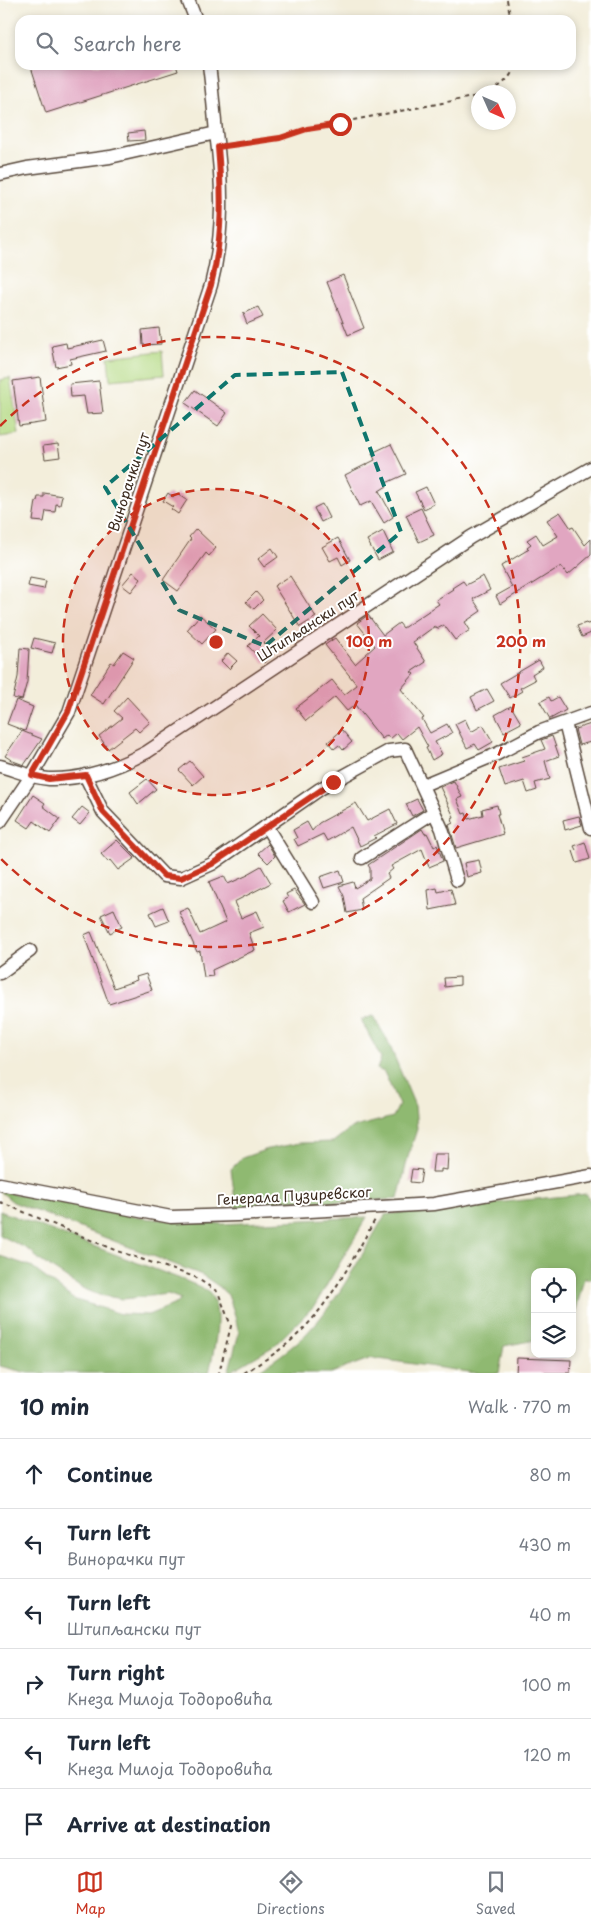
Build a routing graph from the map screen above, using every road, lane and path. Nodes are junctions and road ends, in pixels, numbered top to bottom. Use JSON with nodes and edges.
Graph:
{"nodes":[{"id":1,"x":188,"y":0,"type":"edge"},
{"id":2,"x":507,"y":0,"type":"edge"},
{"id":3,"x":194,"y":15,"type":"edge"},
{"id":4,"x":510,"y":15,"type":"edge"},
{"id":5,"x":210,"y":70,"type":"edge"},
{"id":6,"x":514,"y":70,"type":"edge"},
{"id":7,"x":500,"y":85,"type":"edge"},
{"id":8,"x":471,"y":97,"type":"edge"},
{"id":9,"x":216,"y":133,"type":"junction"},
{"id":10,"x":218,"y":147,"type":"junction"},
{"id":11,"x":0,"y":174,"type":"edge"},
{"id":12,"x":591,"y":468,"type":"edge"},
{"id":13,"x":591,"y":713,"type":"edge"},
{"id":14,"x":565,"y":723,"type":"junction"},
{"id":15,"x":0,"y":766,"type":"edge"},
{"id":16,"x":32,"y":775,"type":"junction"},
{"id":17,"x":86,"y":775,"type":"junction"},
{"id":18,"x":423,"y":785,"type":"junction"},
{"id":19,"x":434,"y":812,"type":"junction"},
{"id":20,"x":0,"y":822,"type":"edge"},
{"id":21,"x":266,"y":826,"type":"junction"},
{"id":22,"x":591,"y":828,"type":"edge"},
{"id":23,"x":362,"y":858,"type":"dead end"},
{"id":24,"x":457,"y":880,"type":"dead end"},
{"id":25,"x":314,"y":902,"type":"dead end"},
{"id":26,"x":30,"y":951,"type":"dead end"},
{"id":27,"x":0,"y":972,"type":"edge"},
{"id":28,"x":591,"y":1176,"type":"edge"},
{"id":29,"x":0,"y":1184,"type":"edge"},
{"id":30,"x":0,"y":1202,"type":"edge"},
{"id":31,"x":382,"y":1207,"type":"junction"},
{"id":32,"x":219,"y":1373,"type":"edge"},
{"id":33,"x":244,"y":1373,"type":"edge"}],
"edges":[{"from":1,"to":3,"type":"street"},
{"from":2,"to":4,"type":"path"},
{"from":5,"to":9,"type":"street","name":"Винорачки пут"},
{"from":6,"to":7,"type":"path"},
{"from":8,"to":10,"type":"path"},
{"from":9,"to":10,"type":"street","name":"Винорачки пут"},
{"from":9,"to":11,"type":"street"},
{"from":10,"to":16,"type":"street","name":"Винорачки пут"},
{"from":12,"to":17,"type":"street","name":"Штипљански пут"},
{"from":13,"to":14,"type":"street"},
{"from":14,"to":18,"type":"street"},
{"from":14,"to":22,"type":"street"},
{"from":15,"to":16,"type":"street","name":"Штипљански пут"},
{"from":16,"to":17,"type":"street","name":"Штипљански пут"},
{"from":16,"to":20,"type":"street","name":"Винорачки пут"},
{"from":17,"to":21,"type":"street"},
{"from":18,"to":19,"type":"street"},
{"from":18,"to":21,"type":"street"},
{"from":19,"to":23,"type":"street"},
{"from":19,"to":24,"type":"street"},
{"from":21,"to":25,"type":"street"},
{"from":26,"to":27,"type":"street"},
{"from":28,"to":31,"type":"street","name":"Генерала Пузиревског"},
{"from":29,"to":31,"type":"street","name":"Генерала Пузиревског"},
{"from":30,"to":32,"type":"path"},
{"from":31,"to":33,"type":"path"}]}
